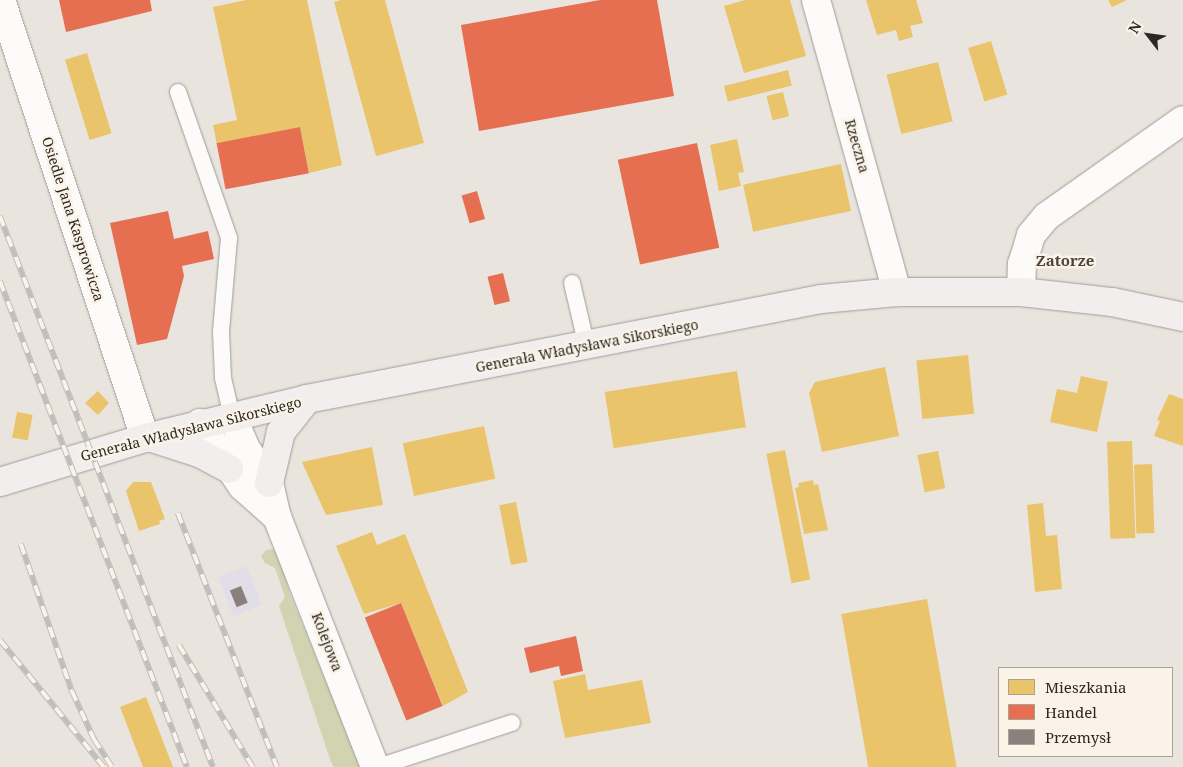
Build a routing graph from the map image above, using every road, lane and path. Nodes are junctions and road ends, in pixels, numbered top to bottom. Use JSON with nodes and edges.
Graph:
{"nodes":[{"id":1,"x":1,"y":0,"type":"edge"},
{"id":2,"x":816,"y":0,"type":"edge"},
{"id":3,"x":178,"y":92,"type":"dead end"},
{"id":4,"x":1183,"y":120,"type":"edge"},
{"id":5,"x":572,"y":283,"type":"dead end"},
{"id":6,"x":897,"y":292,"type":"junction"},
{"id":7,"x":1021,"y":292,"type":"junction"},
{"id":8,"x":1183,"y":317,"type":"edge"},
{"id":9,"x":588,"y":347,"type":"junction"},
{"id":10,"x":307,"y":400,"type":"junction"},
{"id":11,"x":232,"y":416,"type":"junction"},
{"id":12,"x":200,"y":423,"type":"junction"},
{"id":13,"x":147,"y":438,"type":"junction"},
{"id":14,"x":229,"y":468,"type":"junction"},
{"id":15,"x":0,"y":482,"type":"edge"},
{"id":16,"x":268,"y":501,"type":"junction"},
{"id":17,"x":512,"y":724,"type":"dead end"},
{"id":18,"x":376,"y":767,"type":"edge"}],
"edges":[{"from":1,"to":13,"type":"street","name":"Osiedle Jana Kasprowicza"},
{"from":2,"to":6,"type":"street","name":"Rzeczna"},
{"from":3,"to":11,"type":"lane"},
{"from":4,"to":7,"type":"street"},
{"from":5,"to":9,"type":"lane"},
{"from":6,"to":7,"type":"main road","name":"Generała Władysława Sikorskiego"},
{"from":6,"to":9,"type":"main road","name":"Generała Władysława Sikorskiego"},
{"from":7,"to":8,"type":"main road","name":"Generała Władysława Sikorskiego"},
{"from":9,"to":10,"type":"main road","name":"Generała Władysława Sikorskiego"},
{"from":10,"to":11,"type":"main road","name":"Generała Władysława Sikorskiego"},
{"from":10,"to":16,"type":"main road"},
{"from":11,"to":12,"type":"main road","name":"Generała Władysława Sikorskiego"},
{"from":11,"to":16,"type":"street","name":"Kolejowa"},
{"from":12,"to":13,"type":"main road","name":"Generała Władysława Sikorskiego"},
{"from":12,"to":14,"type":"street","name":"Kolejowa"},
{"from":13,"to":14,"type":"main road"},
{"from":13,"to":15,"type":"main road","name":"Generała Władysława Sikorskiego"},
{"from":14,"to":16,"type":"street","name":"Kolejowa"},
{"from":16,"to":18,"type":"street","name":"Kolejowa"},
{"from":17,"to":18,"type":"lane"}]}
